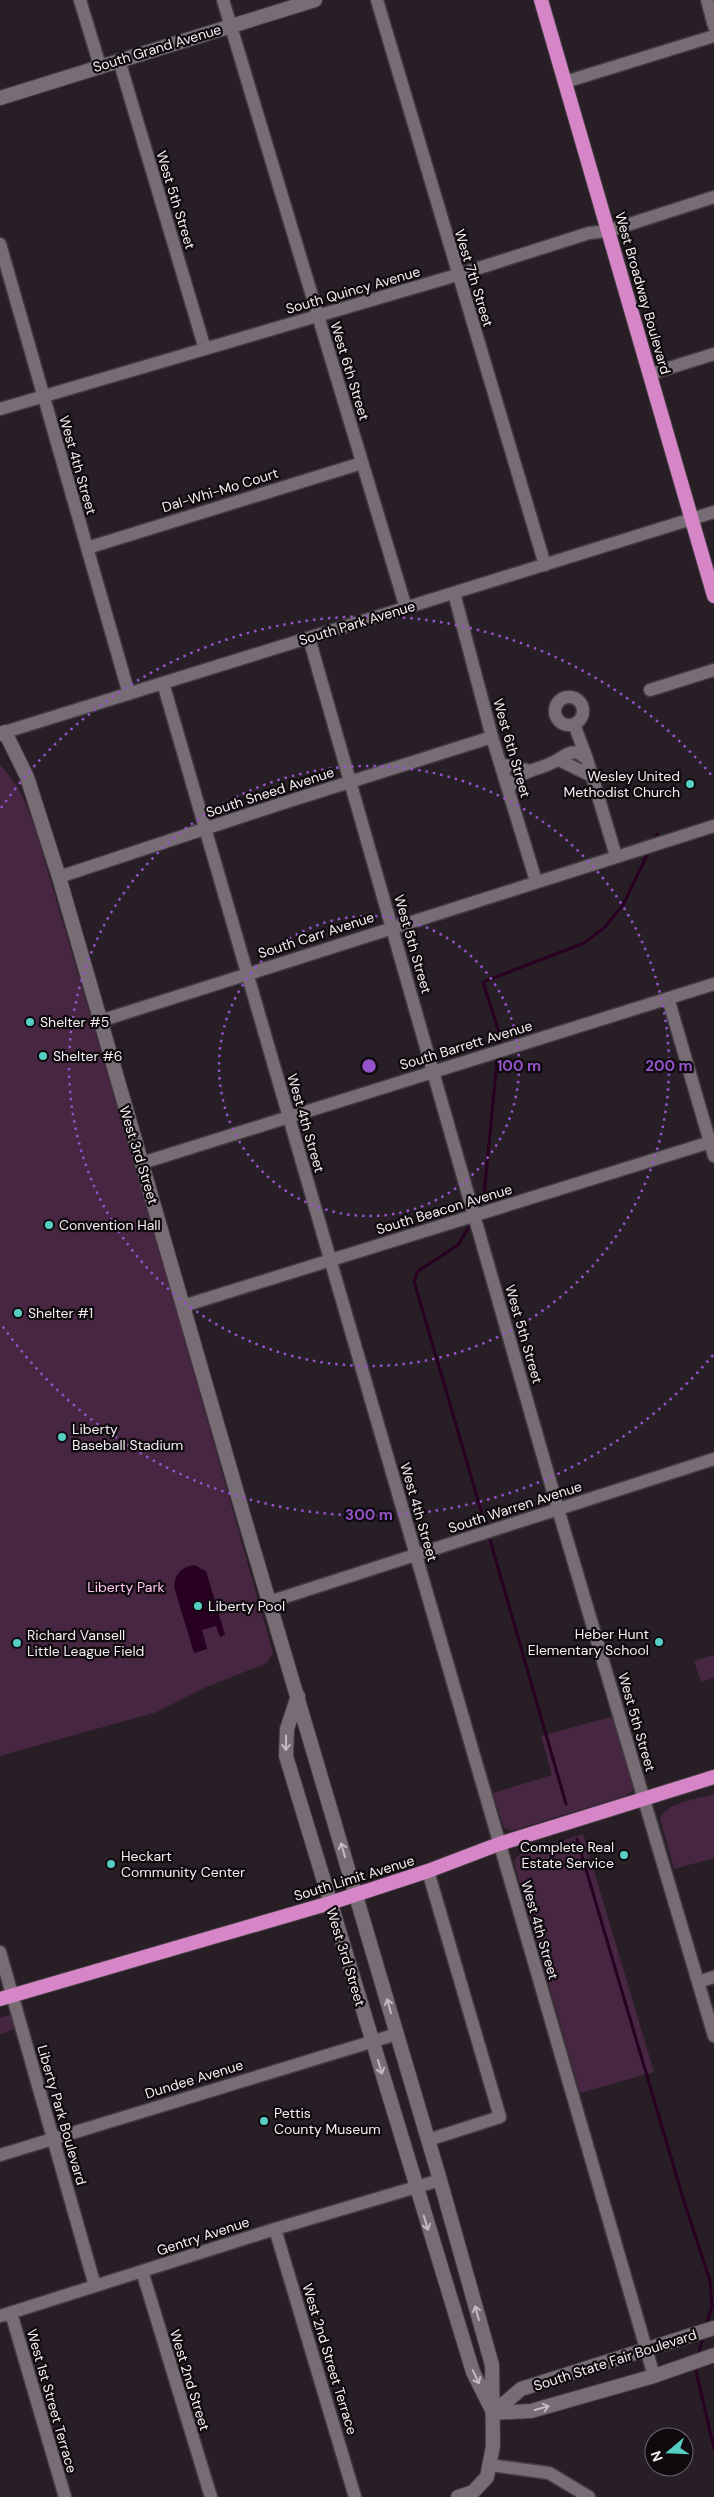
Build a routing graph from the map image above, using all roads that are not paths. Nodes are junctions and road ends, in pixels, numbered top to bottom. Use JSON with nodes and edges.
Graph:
{"nodes":[{"id":1,"x":80,"y":0,"type":"edge"},
{"id":2,"x":223,"y":0,"type":"edge"},
{"id":3,"x":315,"y":0,"type":"edge"},
{"id":4,"x":377,"y":0,"type":"edge"},
{"id":5,"x":541,"y":0,"type":"edge"},
{"id":6,"x":706,"y":0,"type":"edge"},
{"id":7,"x":231,"y":26,"type":"junction"},
{"id":8,"x":714,"y":26,"type":"edge"},
{"id":9,"x":714,"y":36,"type":"edge"},
{"id":10,"x":119,"y":60,"type":"junction"},
{"id":11,"x":100,"y":66,"type":"junction"},
{"id":12,"x":565,"y":82,"type":"junction"},
{"id":13,"x":0,"y":98,"type":"edge"},
{"id":14,"x":714,"y":197,"type":"edge"},
{"id":15,"x":608,"y":231,"type":"junction"},
{"id":16,"x":0,"y":244,"type":"edge"},
{"id":17,"x":457,"y":275,"type":"junction"},
{"id":18,"x":318,"y":316,"type":"junction"},
{"id":19,"x":205,"y":349,"type":"junction"},
{"id":20,"x":714,"y":354,"type":"edge"},
{"id":21,"x":650,"y":374,"type":"junction"},
{"id":22,"x":43,"y":396,"type":"junction"},
{"id":23,"x":0,"y":409,"type":"edge"},
{"id":24,"x":362,"y":463,"type":"junction"},
{"id":25,"x":714,"y":512,"type":"edge"},
{"id":26,"x":692,"y":519,"type":"junction"},
{"id":27,"x":87,"y":548,"type":"junction"},
{"id":28,"x":545,"y":565,"type":"junction"},
{"id":29,"x":454,"y":593,"type":"junction"},
{"id":30,"x":714,"y":596,"type":"edge"},
{"id":31,"x":406,"y":608,"type":"junction"},
{"id":32,"x":309,"y":638,"type":"junction"},
{"id":33,"x":714,"y":670,"type":"edge"},
{"id":34,"x":163,"y":683,"type":"junction"},
{"id":35,"x":650,"y":690,"type":"dead end"},
{"id":36,"x":129,"y":694,"type":"junction"},
{"id":37,"x":574,"y":724,"type":"dead end"},
{"id":38,"x":2,"y":733,"type":"edge"},
{"id":39,"x":492,"y":737,"type":"junction"},
{"id":40,"x":587,"y":759,"type":"junction"},
{"id":41,"x":559,"y":760,"type":"junction"},
{"id":42,"x":500,"y":764,"type":"junction"},
{"id":43,"x":527,"y":770,"type":"junction"},
{"id":44,"x":592,"y":776,"type":"junction"},
{"id":45,"x":351,"y":782,"type":"junction"},
{"id":46,"x":508,"y":789,"type":"junction"},
{"id":47,"x":714,"y":826,"type":"edge"},
{"id":48,"x":205,"y":830,"type":"junction"},
{"id":49,"x":616,"y":856,"type":"junction"},
{"id":50,"x":59,"y":877,"type":"junction"},
{"id":51,"x":536,"y":881,"type":"junction"},
{"id":52,"x":392,"y":926,"type":"junction"},
{"id":53,"x":247,"y":972,"type":"junction"},
{"id":54,"x":714,"y":984,"type":"edge"},
{"id":55,"x":668,"y":998,"type":"junction"},
{"id":56,"x":100,"y":1021,"type":"junction"},
{"id":57,"x":433,"y":1071,"type":"junction"},
{"id":58,"x":288,"y":1116,"type":"junction"},
{"id":59,"x":712,"y":1142,"type":"edge"},
{"id":60,"x":714,"y":1156,"type":"edge"},
{"id":61,"x":142,"y":1163,"type":"junction"},
{"id":62,"x":474,"y":1215,"type":"junction"},
{"id":63,"x":330,"y":1260,"type":"junction"},
{"id":64,"x":183,"y":1306,"type":"junction"},
{"id":65,"x":714,"y":1459,"type":"edge"},
{"id":66,"x":558,"y":1509,"type":"junction"},
{"id":67,"x":416,"y":1554,"type":"junction"},
{"id":68,"x":269,"y":1602,"type":"junction"},
{"id":69,"x":298,"y":1696,"type":"junction"},
{"id":70,"x":714,"y":1777,"type":"edge"},
{"id":71,"x":644,"y":1799,"type":"junction"},
{"id":72,"x":499,"y":1844,"type":"junction"},
{"id":73,"x":428,"y":1871,"type":"junction"},
{"id":74,"x":356,"y":1895,"type":"junction"},
{"id":75,"x":330,"y":1903,"type":"junction"},
{"id":76,"x":0,"y":1952,"type":"edge"},
{"id":77,"x":714,"y":1977,"type":"edge"},
{"id":78,"x":698,"y":1982,"type":"junction"},
{"id":79,"x":6,"y":1996,"type":"edge"},
{"id":80,"x":397,"y":2034,"type":"junction"},
{"id":81,"x":714,"y":2036,"type":"edge"},
{"id":82,"x":372,"y":2041,"type":"junction"},
{"id":83,"x":53,"y":2138,"type":"junction"},
{"id":84,"x":428,"y":2140,"type":"junction"},
{"id":85,"x":0,"y":2155,"type":"edge"},
{"id":86,"x":440,"y":2180,"type":"junction"},
{"id":87,"x":416,"y":2188,"type":"junction"},
{"id":88,"x":275,"y":2229,"type":"junction"},
{"id":89,"x":142,"y":2272,"type":"junction"},
{"id":90,"x":96,"y":2286,"type":"junction"},
{"id":91,"x":6,"y":2315,"type":"edge"},
{"id":92,"x":708,"y":2330,"type":"edge"},
{"id":93,"x":646,"y":2350,"type":"junction"},
{"id":94,"x":703,"y":2359,"type":"edge"},
{"id":95,"x":654,"y":2376,"type":"junction"},
{"id":96,"x":494,"y":2413,"type":"junction"},
{"id":97,"x":490,"y":2466,"type":"junction"},
{"id":98,"x":65,"y":2497,"type":"edge"},
{"id":99,"x":211,"y":2497,"type":"edge"},
{"id":100,"x":356,"y":2497,"type":"edge"},
{"id":101,"x":458,"y":2497,"type":"edge"},
{"id":102,"x":589,"y":2497,"type":"edge"}],
"edges":[{"from":1,"to":11,"type":"street"},
{"from":2,"to":7,"type":"street","name":"West 6th Street"},
{"from":3,"to":7,"type":"street","name":"South Grand Avenue"},
{"from":4,"to":17,"type":"street","name":"West 7th Street"},
{"from":5,"to":12,"type":"highway","name":"West Broadway Boulevard"},
{"from":6,"to":8,"type":"street"},
{"from":7,"to":10,"type":"street","name":"South Grand Avenue"},
{"from":7,"to":18,"type":"street","name":"West 6th Street"},
{"from":9,"to":12,"type":"street"},
{"from":10,"to":11,"type":"street","name":"South Grand Avenue"},
{"from":10,"to":19,"type":"street","name":"West 5th Street"},
{"from":11,"to":13,"type":"street","name":"South Grand Avenue"},
{"from":12,"to":15,"type":"highway","name":"West Broadway Boulevard"},
{"from":14,"to":15,"type":"street","name":"South Quincy Avenue"},
{"from":15,"to":17,"type":"street","name":"South Quincy Avenue"},
{"from":15,"to":21,"type":"highway","name":"West Broadway Boulevard"},
{"from":16,"to":22,"type":"street","name":"West 4th Street"},
{"from":17,"to":18,"type":"street","name":"South Quincy Avenue"},
{"from":17,"to":28,"type":"street","name":"West 7th Street"},
{"from":18,"to":19,"type":"street","name":"South Quincy Avenue"},
{"from":18,"to":24,"type":"street","name":"West 6th Street"},
{"from":19,"to":22,"type":"street","name":"South Quincy Avenue"},
{"from":20,"to":21,"type":"street"},
{"from":21,"to":26,"type":"highway","name":"West Broadway Boulevard"},
{"from":22,"to":23,"type":"street","name":"South Quincy Avenue"},
{"from":22,"to":27,"type":"street","name":"West 4th Street"},
{"from":24,"to":27,"type":"street","name":"Dal-Whi-Mo Court"},
{"from":24,"to":31,"type":"street","name":"West 6th Street"},
{"from":25,"to":26,"type":"street","name":"South Park Avenue"},
{"from":26,"to":28,"type":"street","name":"South Park Avenue"},
{"from":26,"to":30,"type":"highway","name":"West Broadway Boulevard"},
{"from":27,"to":36,"type":"street","name":"West 4th Street"},
{"from":28,"to":29,"type":"street","name":"South Park Avenue"},
{"from":29,"to":31,"type":"street","name":"South Park Avenue"},
{"from":29,"to":39,"type":"street","name":"West 6th Street"},
{"from":31,"to":32,"type":"street","name":"South Park Avenue"},
{"from":32,"to":34,"type":"street","name":"South Park Avenue"},
{"from":32,"to":45,"type":"street","name":"West 5th Street"},
{"from":33,"to":35,"type":"street"},
{"from":34,"to":36,"type":"street","name":"South Park Avenue"},
{"from":34,"to":48,"type":"street","name":"West 4th Street"},
{"from":36,"to":38,"type":"street","name":"South Park Avenue"},
{"from":37,"to":40,"type":"street"},
{"from":38,"to":50,"type":"street","name":"West 3rd Street"},
{"from":39,"to":42,"type":"street","name":"West 6th Street"},
{"from":39,"to":45,"type":"street","name":"South Sneed Avenue"},
{"from":40,"to":41,"type":"street"},
{"from":40,"to":44,"type":"street"},
{"from":41,"to":43,"type":"street"},
{"from":41,"to":44,"type":"street"},
{"from":42,"to":43,"type":"street"},
{"from":42,"to":46,"type":"street","name":"West 6th Street"},
{"from":43,"to":46,"type":"street"},
{"from":44,"to":49,"type":"street"},
{"from":45,"to":48,"type":"street","name":"South Sneed Avenue"},
{"from":45,"to":52,"type":"street","name":"West 5th Street"},
{"from":46,"to":51,"type":"street","name":"West 6th Street"},
{"from":47,"to":49,"type":"street","name":"South Carr Avenue"},
{"from":48,"to":50,"type":"street","name":"South Sneed Avenue"},
{"from":48,"to":53,"type":"street","name":"West 4th Street"},
{"from":49,"to":51,"type":"street","name":"South Carr Avenue"},
{"from":50,"to":56,"type":"street","name":"West 3rd Street"},
{"from":51,"to":52,"type":"street","name":"South Carr Avenue"},
{"from":52,"to":53,"type":"street","name":"South Carr Avenue"},
{"from":52,"to":57,"type":"street","name":"West 5th Street"},
{"from":53,"to":56,"type":"street","name":"South Carr Avenue"},
{"from":53,"to":58,"type":"street","name":"West 4th Street"},
{"from":54,"to":55,"type":"street","name":"South Barrett Avenue"},
{"from":55,"to":57,"type":"street","name":"South Barrett Avenue"},
{"from":55,"to":59,"type":"street"},
{"from":56,"to":61,"type":"street","name":"West 3rd Street"},
{"from":57,"to":58,"type":"street","name":"South Barrett Avenue"},
{"from":57,"to":62,"type":"street","name":"West 5th Street"},
{"from":58,"to":61,"type":"street","name":"South Barrett Avenue"},
{"from":58,"to":63,"type":"street","name":"West 4th Street"},
{"from":59,"to":60,"type":"street"},
{"from":59,"to":62,"type":"street","name":"South Beacon Avenue"},
{"from":61,"to":64,"type":"street","name":"West 3rd Street"},
{"from":62,"to":63,"type":"street","name":"South Beacon Avenue"},
{"from":62,"to":66,"type":"street","name":"West 5th Street"},
{"from":63,"to":64,"type":"street","name":"South Beacon Avenue"},
{"from":63,"to":67,"type":"street","name":"West 4th Street"},
{"from":64,"to":68,"type":"street","name":"West 3rd Street"},
{"from":65,"to":66,"type":"street","name":"South Warren Avenue"},
{"from":66,"to":67,"type":"street","name":"South Warren Avenue"},
{"from":66,"to":71,"type":"street","name":"West 5th Street"},
{"from":67,"to":68,"type":"street","name":"South Warren Avenue"},
{"from":67,"to":72,"type":"street","name":"West 4th Street"},
{"from":68,"to":69,"type":"street","name":"West 3rd Street"},
{"from":74,"to":69,"type":"street","name":"West 3rd Street","one_way":true},
{"from":69,"to":75,"type":"street","name":"West 3rd Street","one_way":true},
{"from":70,"to":71,"type":"highway","name":"South Limit Avenue"},
{"from":71,"to":72,"type":"highway","name":"South Limit Avenue"},
{"from":71,"to":78,"type":"street","name":"West 5th Street"},
{"from":72,"to":73,"type":"highway","name":"South Limit Avenue"},
{"from":72,"to":93,"type":"street","name":"West 4th Street"},
{"from":73,"to":74,"type":"highway","name":"South Limit Avenue"},
{"from":73,"to":84,"type":"street"},
{"from":74,"to":75,"type":"highway","name":"South Limit Avenue"},
{"from":80,"to":74,"type":"street","name":"West 3rd Street","one_way":true},
{"from":75,"to":79,"type":"highway","name":"South Limit Avenue"},
{"from":75,"to":82,"type":"street","name":"West 3rd Street"},
{"from":76,"to":79,"type":"street","name":"Liberty Park Boulevard"},
{"from":77,"to":78,"type":"street"},
{"from":78,"to":81,"type":"street","name":"West 5th Street"},
{"from":79,"to":83,"type":"street","name":"Liberty Park Boulevard"},
{"from":80,"to":82,"type":"street","name":"Dundee Avenue"},
{"from":80,"to":84,"type":"street","name":"West 3rd Street"},
{"from":82,"to":83,"type":"street","name":"Dundee Avenue"},
{"from":82,"to":87,"type":"street","name":"West 3rd Street","one_way":true},
{"from":83,"to":85,"type":"street","name":"Dundee Avenue"},
{"from":83,"to":90,"type":"street","name":"Liberty Park Boulevard"},
{"from":84,"to":86,"type":"street","name":"West 3rd Street"},
{"from":86,"to":87,"type":"street"},
{"from":96,"to":86,"type":"street","name":"West 3rd Street","one_way":true},
{"from":87,"to":88,"type":"street","name":"Gentry Avenue"},
{"from":87,"to":96,"type":"street","name":"West 3rd Street","one_way":true},
{"from":88,"to":89,"type":"street","name":"Gentry Avenue"},
{"from":88,"to":100,"type":"street","name":"West 2nd Street Terrace"},
{"from":89,"to":90,"type":"street","name":"Gentry Avenue"},
{"from":89,"to":99,"type":"street","name":"West 2nd Street"},
{"from":90,"to":91,"type":"street","name":"Gentry Avenue"},
{"from":91,"to":98,"type":"street","name":"West 1st Street Terrace"},
{"from":92,"to":93,"type":"street","name":"South State Fair Boulevard"},
{"from":93,"to":95,"type":"street","name":"West 4th Street"},
{"from":93,"to":96,"type":"street","name":"South State Fair Boulevard"},
{"from":94,"to":95,"type":"street","name":"South State Fair Boulevard"},
{"from":96,"to":95,"type":"street","name":"South State Fair Boulevard","one_way":true},
{"from":96,"to":97,"type":"street"},
{"from":97,"to":101,"type":"street"},
{"from":97,"to":102,"type":"street"}]}
